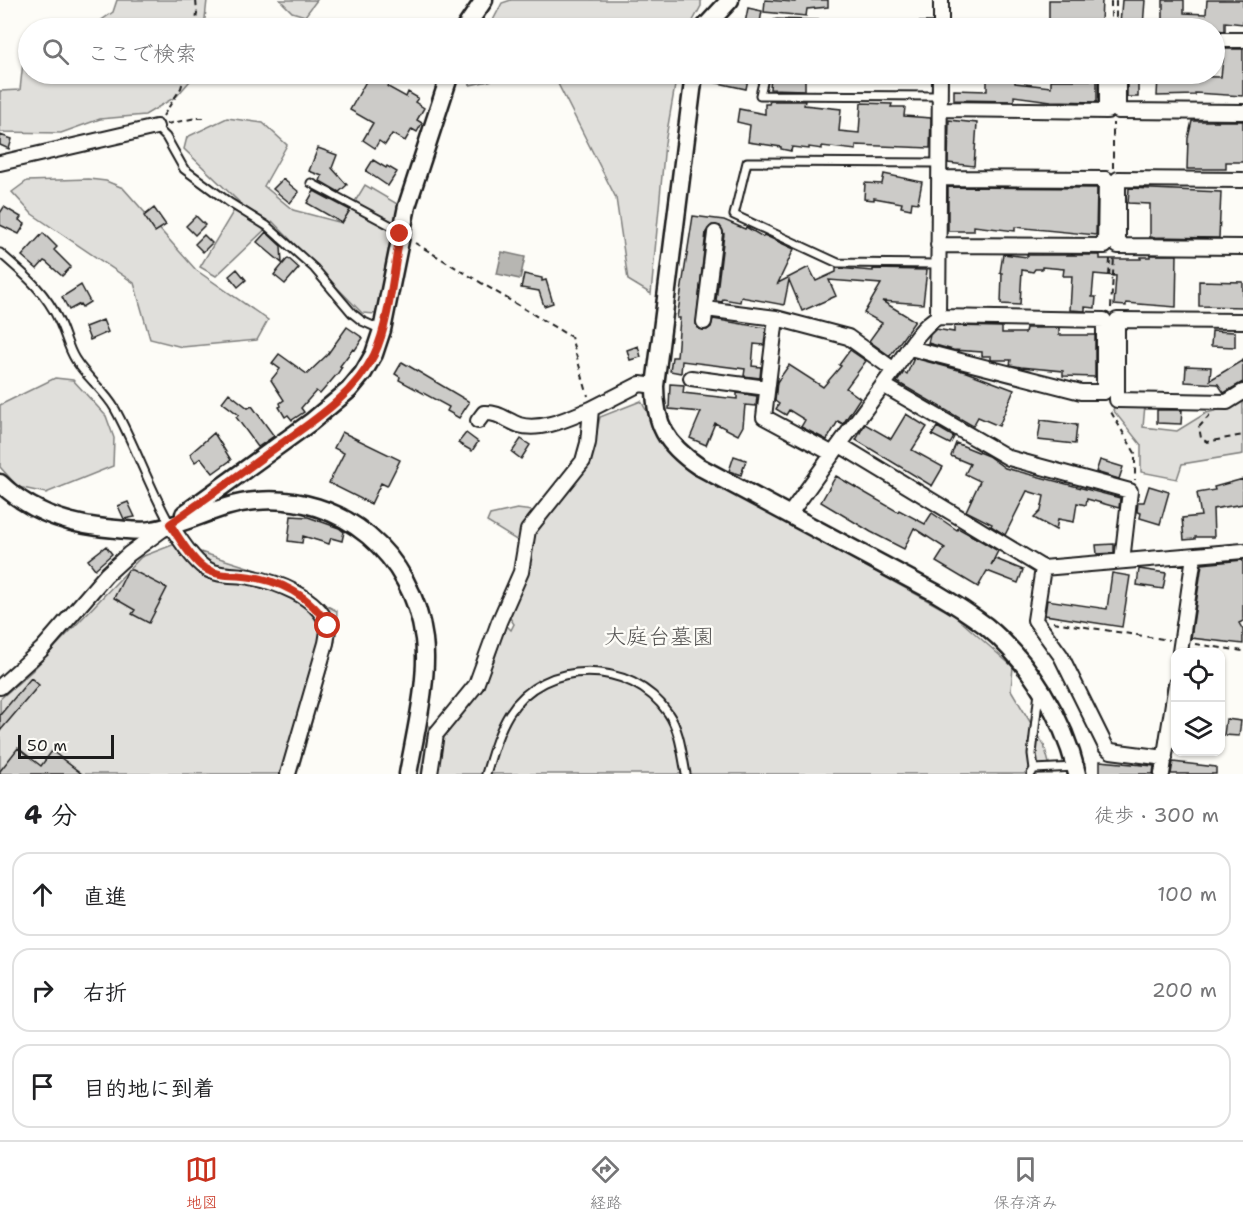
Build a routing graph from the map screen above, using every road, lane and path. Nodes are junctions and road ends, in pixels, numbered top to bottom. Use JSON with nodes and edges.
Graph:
{"nodes":[{"id":1,"x":196,"y":0,"type":"edge"},
{"id":2,"x":484,"y":0,"type":"edge"},
{"id":3,"x":730,"y":0,"type":"edge"},
{"id":4,"x":941,"y":0,"type":"edge"},
{"id":5,"x":1111,"y":0,"type":"edge"},
{"id":6,"x":1116,"y":0,"type":"edge"},
{"id":7,"x":196,"y":18,"type":"edge"},
{"id":8,"x":472,"y":18,"type":"edge"},
{"id":9,"x":713,"y":18,"type":"edge"},
{"id":10,"x":941,"y":18,"type":"edge"},
{"id":11,"x":1111,"y":18,"type":"edge"},
{"id":12,"x":1116,"y":18,"type":"edge"},
{"id":13,"x":1225,"y":40,"type":"edge"},
{"id":14,"x":1243,"y":40,"type":"edge"},
{"id":15,"x":182,"y":84,"type":"edge"},
{"id":16,"x":447,"y":84,"type":"edge"},
{"id":17,"x":693,"y":84,"type":"edge"},
{"id":18,"x":763,"y":84,"type":"edge"},
{"id":19,"x":940,"y":84,"type":"edge"},
{"id":20,"x":1107,"y":84,"type":"edge"},
{"id":21,"x":1118,"y":84,"type":"edge"},
{"id":22,"x":940,"y":103,"type":"junction"},
{"id":23,"x":1243,"y":112,"type":"edge"},
{"id":24,"x":206,"y":118,"type":"dead end"},
{"id":25,"x":156,"y":127,"type":"junction"},
{"id":26,"x":0,"y":163,"type":"edge"},
{"id":27,"x":939,"y":163,"type":"junction"},
{"id":28,"x":939,"y":178,"type":"junction"},
{"id":29,"x":1243,"y":180,"type":"edge"},
{"id":30,"x":311,"y":183,"type":"dead end"},
{"id":31,"x":400,"y":233,"type":"junction"},
{"id":32,"x":715,"y":233,"type":"dead end"},
{"id":33,"x":938,"y":245,"type":"junction"},
{"id":34,"x":1243,"y":247,"type":"edge"},
{"id":35,"x":0,"y":253,"type":"edge"},
{"id":36,"x":1110,"y":254,"type":"dead end"},
{"id":37,"x":938,"y":264,"type":"junction"},
{"id":38,"x":1112,"y":280,"type":"dead end"},
{"id":39,"x":938,"y":317,"type":"junction"},
{"id":40,"x":776,"y":318,"type":"junction"},
{"id":41,"x":1243,"y":321,"type":"edge"},
{"id":42,"x":382,"y":330,"type":"junction"},
{"id":43,"x":910,"y":348,"type":"junction"},
{"id":44,"x":894,"y":370,"type":"junction"},
{"id":45,"x":691,"y":378,"type":"dead end"},
{"id":46,"x":883,"y":385,"type":"junction"},
{"id":47,"x":655,"y":386,"type":"junction"},
{"id":48,"x":767,"y":388,"type":"junction"},
{"id":49,"x":1243,"y":392,"type":"edge"},
{"id":50,"x":1221,"y":402,"type":"junction"},
{"id":51,"x":1110,"y":405,"type":"dead end"},
{"id":52,"x":591,"y":409,"type":"junction"},
{"id":53,"x":478,"y":421,"type":"dead end"},
{"id":54,"x":1243,"y":435,"type":"edge"},
{"id":55,"x":837,"y":449,"type":"junction"},
{"id":56,"x":0,"y":483,"type":"edge"},
{"id":57,"x":1130,"y":491,"type":"junction"},
{"id":58,"x":789,"y":515,"type":"junction"},
{"id":59,"x":170,"y":524,"type":"junction"},
{"id":60,"x":1243,"y":551,"type":"edge"},
{"id":61,"x":1194,"y":555,"type":"junction"},
{"id":62,"x":1122,"y":561,"type":"junction"},
{"id":63,"x":1043,"y":568,"type":"junction"},
{"id":64,"x":1035,"y":620,"type":"junction"},
{"id":65,"x":1181,"y":647,"type":"edge"},
{"id":66,"x":1243,"y":651,"type":"edge"},
{"id":67,"x":0,"y":687,"type":"edge"},
{"id":68,"x":1040,"y":687,"type":"junction"},
{"id":69,"x":1173,"y":702,"type":"edge"},
{"id":70,"x":417,"y":719,"type":"junction"},
{"id":71,"x":444,"y":724,"type":"junction"},
{"id":72,"x":1165,"y":758,"type":"junction"},
{"id":73,"x":1076,"y":770,"type":"edge"},
{"id":74,"x":1032,"y":772,"type":"edge"},
{"id":75,"x":288,"y":774,"type":"edge"},
{"id":76,"x":408,"y":774,"type":"edge"},
{"id":77,"x":430,"y":774,"type":"edge"},
{"id":78,"x":486,"y":774,"type":"edge"},
{"id":79,"x":686,"y":774,"type":"edge"},
{"id":80,"x":1162,"y":774,"type":"edge"}],
"edges":[{"from":1,"to":7,"type":"path"},
{"from":2,"to":8,"type":"street"},
{"from":3,"to":9,"type":"street"},
{"from":4,"to":10,"type":"street"},
{"from":5,"to":11,"type":"path"},
{"from":6,"to":12,"type":"path"},
{"from":13,"to":14,"type":"street"},
{"from":15,"to":25,"type":"path"},
{"from":16,"to":31,"type":"street"},
{"from":17,"to":47,"type":"street"},
{"from":18,"to":22,"type":"lane"},
{"from":19,"to":22,"type":"street"},
{"from":20,"to":22,"type":"street"},
{"from":21,"to":23,"type":"street"},
{"from":22,"to":27,"type":"street"},
{"from":24,"to":25,"type":"path"},
{"from":25,"to":26,"type":"street"},
{"from":25,"to":42,"type":"lane"},
{"from":27,"to":28,"type":"street"},
{"from":27,"to":37,"type":"lane"},
{"from":28,"to":33,"type":"street"},
{"from":28,"to":33,"type":"street"},
{"from":29,"to":34,"type":"street"},
{"from":30,"to":31,"type":"lane"},
{"from":31,"to":42,"type":"street"},
{"from":31,"to":52,"type":"path"},
{"from":32,"to":40,"type":"street"},
{"from":33,"to":37,"type":"street"},
{"from":35,"to":59,"type":"lane"},
{"from":36,"to":38,"type":"path"},
{"from":37,"to":39,"type":"street"},
{"from":39,"to":43,"type":"street"},
{"from":39,"to":43,"type":"street"},
{"from":40,"to":44,"type":"street"},
{"from":40,"to":48,"type":"street"},
{"from":41,"to":50,"type":"street"},
{"from":42,"to":59,"type":"street"},
{"from":43,"to":44,"type":"street"},
{"from":44,"to":46,"type":"street"},
{"from":45,"to":48,"type":"street"},
{"from":46,"to":55,"type":"street"},
{"from":46,"to":57,"type":"street"},
{"from":47,"to":52,"type":"street"},
{"from":47,"to":58,"type":"street"},
{"from":48,"to":55,"type":"street"},
{"from":49,"to":50,"type":"street"},
{"from":50,"to":54,"type":"path"},
{"from":51,"to":57,"type":"path"},
{"from":52,"to":53,"type":"street"},
{"from":52,"to":71,"type":"street"},
{"from":55,"to":58,"type":"street"},
{"from":55,"to":63,"type":"street"},
{"from":56,"to":59,"type":"street"},
{"from":57,"to":62,"type":"street"},
{"from":58,"to":68,"type":"street"},
{"from":59,"to":67,"type":"street"},
{"from":59,"to":70,"type":"street"},
{"from":59,"to":75,"type":"street"},
{"from":60,"to":61,"type":"street"},
{"from":61,"to":62,"type":"street"},
{"from":61,"to":65,"type":"street"},
{"from":62,"to":63,"type":"street"},
{"from":63,"to":64,"type":"street"},
{"from":64,"to":65,"type":"path"},
{"from":64,"to":72,"type":"street"},
{"from":65,"to":66,"type":"path"},
{"from":68,"to":73,"type":"street"},
{"from":68,"to":74,"type":"lane"},
{"from":69,"to":72,"type":"street"},
{"from":70,"to":71,"type":"street"},
{"from":70,"to":76,"type":"street"},
{"from":71,"to":77,"type":"street"},
{"from":72,"to":80,"type":"street"},
{"from":73,"to":74,"type":"lane"},
{"from":78,"to":79,"type":"lane"}]}
